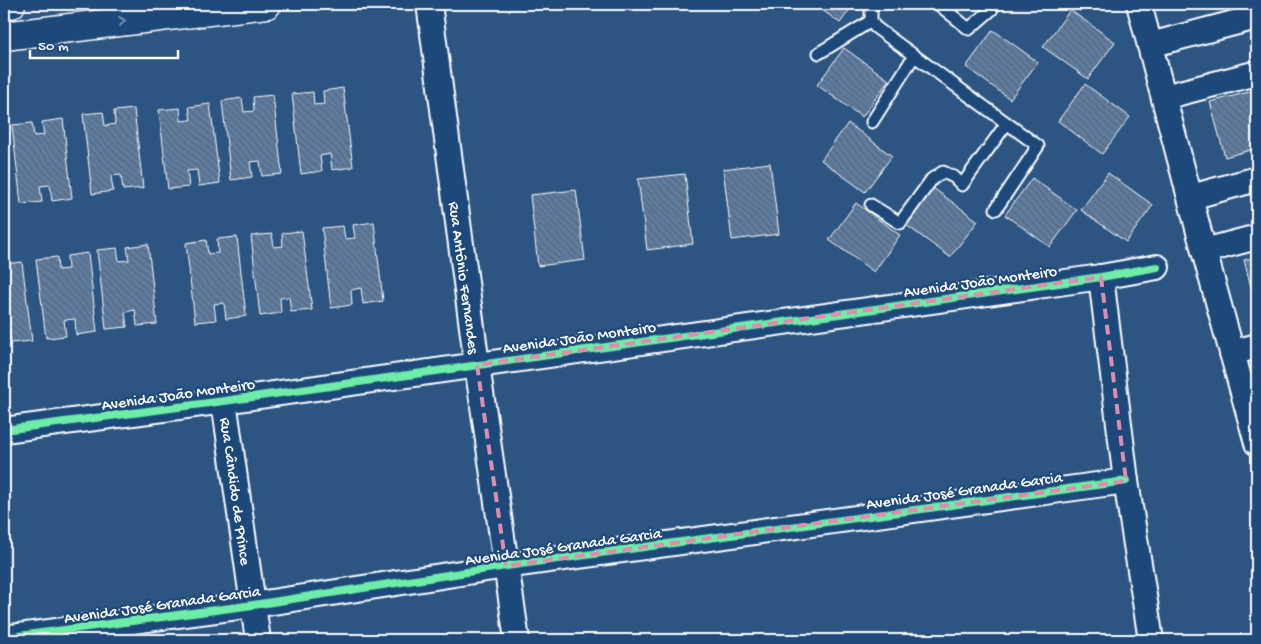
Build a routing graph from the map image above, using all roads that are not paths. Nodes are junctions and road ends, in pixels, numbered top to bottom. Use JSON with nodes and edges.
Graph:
{"nodes":[{"id":1,"x":12,"y":4,"type":"edge"},
{"id":2,"x":267,"y":4,"type":"edge"},
{"id":3,"x":429,"y":4,"type":"edge"},
{"id":4,"x":871,"y":4,"type":"edge"},
{"id":5,"x":938,"y":4,"type":"edge"},
{"id":6,"x":1140,"y":4,"type":"edge"},
{"id":7,"x":4,"y":5,"type":"edge"},
{"id":8,"x":992,"y":9,"type":"dead end"},
{"id":9,"x":1257,"y":17,"type":"edge"},
{"id":10,"x":872,"y":21,"type":"junction"},
{"id":11,"x":4,"y":36,"type":"edge"},
{"id":12,"x":1150,"y":45,"type":"junction"},
{"id":13,"x":819,"y":53,"type":"dead end"},
{"id":14,"x":914,"y":56,"type":"junction"},
{"id":15,"x":1257,"y":73,"type":"edge"},
{"id":16,"x":1164,"y":97,"type":"junction"},
{"id":17,"x":872,"y":122,"type":"dead end"},
{"id":18,"x":1007,"y":123,"type":"junction"},
{"id":19,"x":1257,"y":179,"type":"edge"},
{"id":20,"x":1191,"y":197,"type":"junction"},
{"id":21,"x":872,"y":205,"type":"dead end"},
{"id":22,"x":996,"y":209,"type":"dead end"},
{"id":23,"x":1257,"y":237,"type":"edge"},
{"id":24,"x":1204,"y":251,"type":"junction"},
{"id":25,"x":1157,"y":267,"type":"dead end"},
{"id":26,"x":1101,"y":277,"type":"junction"},
{"id":27,"x":1257,"y":346,"type":"edge"},
{"id":28,"x":1232,"y":353,"type":"junction"},
{"id":29,"x":476,"y":365,"type":"junction"},
{"id":30,"x":224,"y":401,"type":"junction"},
{"id":31,"x":1253,"y":404,"type":"edge"},
{"id":32,"x":4,"y":430,"type":"edge"},
{"id":33,"x":1257,"y":443,"type":"edge"},
{"id":34,"x":1126,"y":481,"type":"junction"},
{"id":35,"x":506,"y":566,"type":"junction"},
{"id":36,"x":253,"y":605,"type":"junction"},
{"id":37,"x":4,"y":638,"type":"edge"},
{"id":38,"x":258,"y":640,"type":"edge"},
{"id":39,"x":517,"y":640,"type":"edge"},
{"id":40,"x":1152,"y":640,"type":"edge"}],
"edges":[{"from":1,"to":7,"type":"street"},
{"from":11,"to":2,"type":"street","one_way":true},
{"from":3,"to":29,"type":"street","name":"Rua Antônio Fernandes"},
{"from":4,"to":10,"type":"lane"},
{"from":5,"to":8,"type":"lane"},
{"from":6,"to":12,"type":"street"},
{"from":9,"to":12,"type":"street"},
{"from":10,"to":13,"type":"lane"},
{"from":10,"to":14,"type":"lane"},
{"from":12,"to":16,"type":"street"},
{"from":14,"to":17,"type":"lane"},
{"from":14,"to":18,"type":"lane"},
{"from":15,"to":16,"type":"street"},
{"from":16,"to":20,"type":"street"},
{"from":18,"to":21,"type":"lane"},
{"from":18,"to":22,"type":"lane"},
{"from":19,"to":20,"type":"street"},
{"from":20,"to":24,"type":"street"},
{"from":23,"to":24,"type":"street"},
{"from":24,"to":28,"type":"street"},
{"from":25,"to":26,"type":"street","name":"Avenida João Monteiro"},
{"from":26,"to":29,"type":"street","name":"Avenida João Monteiro"},
{"from":26,"to":34,"type":"street"},
{"from":27,"to":28,"type":"street"},
{"from":28,"to":31,"type":"street"},
{"from":29,"to":30,"type":"street","name":"Avenida João Monteiro"},
{"from":29,"to":35,"type":"street","name":"Rua Antônio Fernandes"},
{"from":30,"to":32,"type":"street","name":"Avenida João Monteiro"},
{"from":30,"to":36,"type":"street","name":"Rua Cândido de Prince"},
{"from":31,"to":33,"type":"street"},
{"from":34,"to":35,"type":"street","name":"Avenida José Granada Garcia"},
{"from":34,"to":40,"type":"street"},
{"from":35,"to":36,"type":"street","name":"Avenida José Granada Garcia"},
{"from":35,"to":39,"type":"street","name":"Rua Antônio Fernandes"},
{"from":36,"to":37,"type":"street","name":"Avenida José Granada Garcia"},
{"from":36,"to":38,"type":"street","name":"Rua Cândido de Prince"}]}
